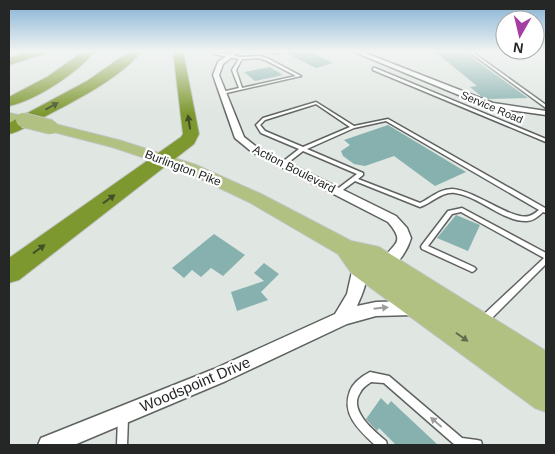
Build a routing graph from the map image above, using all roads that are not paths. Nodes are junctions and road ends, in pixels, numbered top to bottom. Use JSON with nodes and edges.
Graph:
{"nodes":[{"id":1,"x":64,"y":72,"type":"edge"},
{"id":2,"x":84,"y":72,"type":"edge"},
{"id":3,"x":108,"y":72,"type":"edge"},
{"id":4,"x":181,"y":72,"type":"edge"},
{"id":5,"x":216,"y":72,"type":"edge"},
{"id":6,"x":235,"y":72,"type":"edge"},
{"id":7,"x":292,"y":72,"type":"edge"},
{"id":8,"x":382,"y":72,"type":"edge"},
{"id":9,"x":408,"y":72,"type":"edge"},
{"id":10,"x":499,"y":72,"type":"edge"},
{"id":11,"x":241,"y":89,"type":"junction"},
{"id":12,"x":223,"y":93,"type":"junction"},
{"id":13,"x":539,"y":100,"type":"junction"},
{"id":14,"x":546,"y":100,"type":"edge"},
{"id":15,"x":9,"y":102,"type":"edge"},
{"id":16,"x":546,"y":107,"type":"edge"},
{"id":17,"x":9,"y":113,"type":"edge"},
{"id":18,"x":546,"y":113,"type":"edge"},
{"id":19,"x":9,"y":117,"type":"edge"},
{"id":20,"x":353,"y":127,"type":"junction"},
{"id":21,"x":9,"y":129,"type":"edge"},
{"id":22,"x":546,"y":141,"type":"edge"},
{"id":23,"x":303,"y":149,"type":"junction"},
{"id":24,"x":164,"y":159,"type":"junction"},
{"id":25,"x":283,"y":164,"type":"junction"},
{"id":26,"x":354,"y":179,"type":"junction"},
{"id":27,"x":338,"y":191,"type":"junction"},
{"id":28,"x":545,"y":210,"type":"edge"},
{"id":29,"x":346,"y":248,"type":"junction"},
{"id":30,"x":546,"y":256,"type":"edge"},
{"id":31,"x":546,"y":260,"type":"edge"},
{"id":32,"x":388,"y":263,"type":"junction"},
{"id":33,"x":360,"y":267,"type":"junction"},
{"id":34,"x":472,"y":269,"type":"dead end"},
{"id":35,"x":9,"y":272,"type":"edge"},
{"id":36,"x":422,"y":309,"type":"junction"},
{"id":37,"x":341,"y":318,"type":"junction"},
{"id":38,"x":481,"y":323,"type":"junction"},
{"id":39,"x":546,"y":367,"type":"edge"},
{"id":40,"x":546,"y":397,"type":"edge"},
{"id":41,"x":123,"y":414,"type":"junction"},
{"id":42,"x":48,"y":445,"type":"edge"},
{"id":43,"x":122,"y":445,"type":"edge"},
{"id":44,"x":382,"y":445,"type":"edge"},
{"id":45,"x":477,"y":445,"type":"edge"}],
"edges":[{"from":1,"to":15,"type":"highway"},
{"from":2,"to":17,"type":"highway"},
{"from":21,"to":3,"type":"highway","one_way":true},
{"from":24,"to":4,"type":"highway","one_way":true},
{"from":5,"to":12,"type":"street","name":"Action Boulevard"},
{"from":6,"to":11,"type":"lane"},
{"from":7,"to":11,"type":"lane"},
{"from":8,"to":22,"type":"lane","name":"Service Road"},
{"from":9,"to":18,"type":"street"},
{"from":10,"to":13,"type":"lane"},
{"from":11,"to":12,"type":"lane"},
{"from":12,"to":25,"type":"street","name":"Action Boulevard"},
{"from":13,"to":14,"type":"lane"},
{"from":13,"to":16,"type":"lane"},
{"from":19,"to":24,"type":"main road","name":"Burlington Pike","bridge":true},
{"from":20,"to":23,"type":"lane"},
{"from":20,"to":23,"type":"lane"},
{"from":20,"to":28,"type":"lane"},
{"from":23,"to":25,"type":"lane"},
{"from":23,"to":26,"type":"lane"},
{"from":24,"to":29,"type":"main road","name":"Burlington Pike"},
{"from":35,"to":24,"type":"highway","one_way":true},
{"from":25,"to":27,"type":"street","name":"Action Boulevard"},
{"from":26,"to":27,"type":"lane"},
{"from":26,"to":28,"type":"lane"},
{"from":27,"to":32,"type":"street","name":"Action Boulevard"},
{"from":29,"to":32,"type":"main road","name":"Burlington Pike"},
{"from":29,"to":33,"type":"main road","name":"Burlington Pike"},
{"from":30,"to":34,"type":"lane"},
{"from":31,"to":38,"type":"lane"},
{"from":32,"to":38,"type":"main road","name":"Burlington Pike"},
{"from":33,"to":36,"type":"main road","name":"Burlington Pike"},
{"from":33,"to":37,"type":"street"},
{"from":37,"to":36,"type":"street","name":"Woodspoint Drive","one_way":true},
{"from":36,"to":40,"type":"main road","name":"Burlington Pike","one_way":true},
{"from":37,"to":41,"type":"street","name":"Woodspoint Drive"},
{"from":38,"to":39,"type":"main road","name":"Burlington Pike"},
{"from":41,"to":42,"type":"street","name":"Woodspoint Drive"},
{"from":41,"to":43,"type":"lane"},
{"from":45,"to":44,"type":"lane","one_way":true}]}
